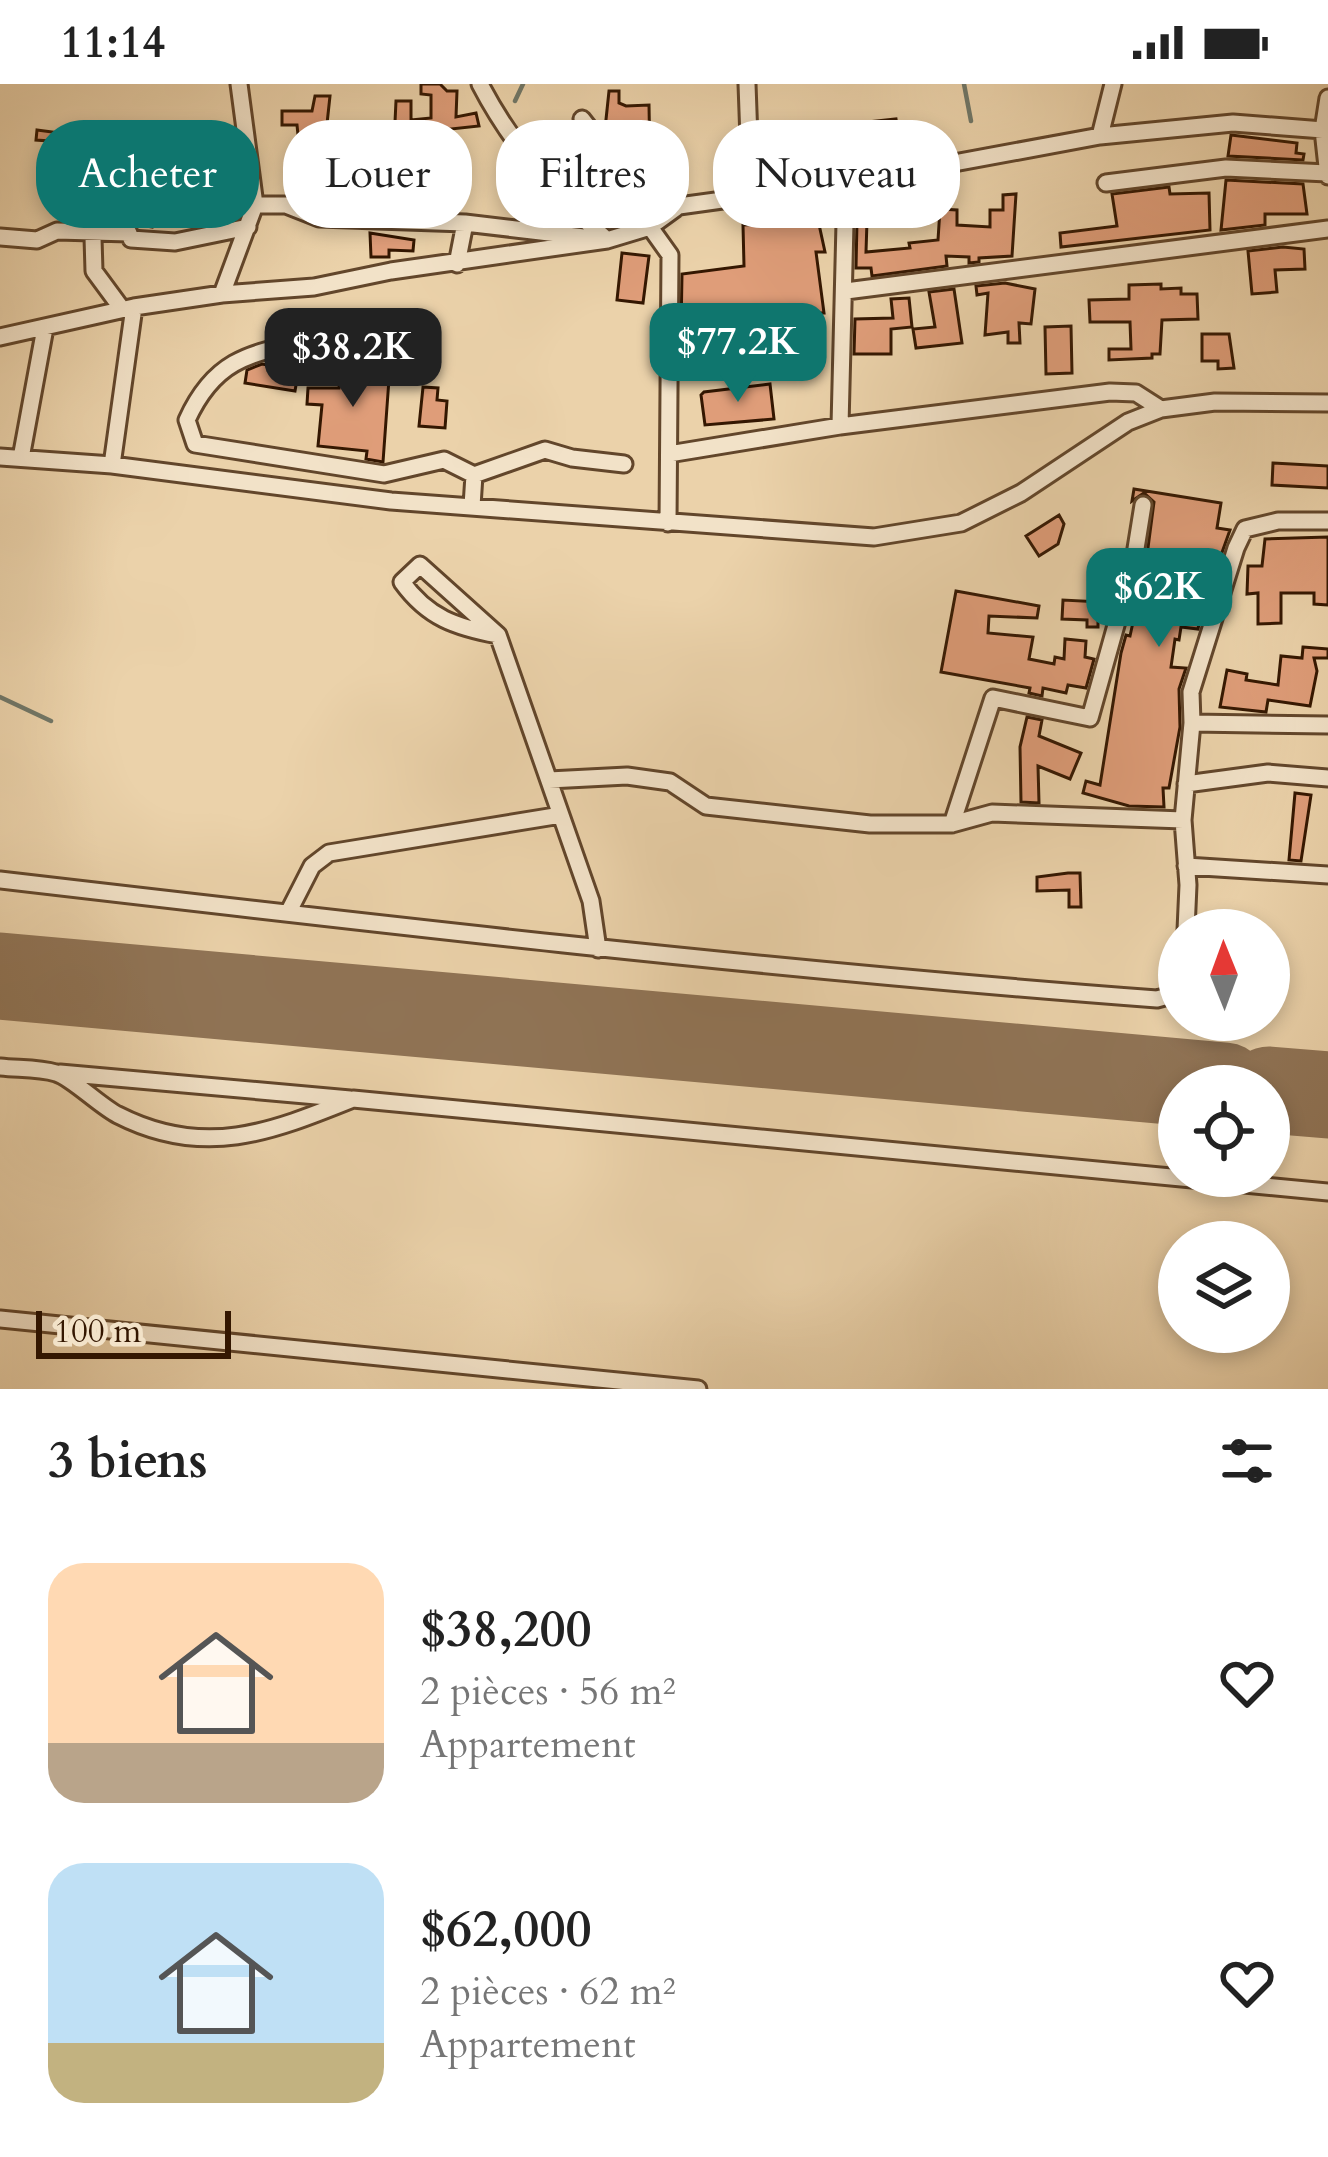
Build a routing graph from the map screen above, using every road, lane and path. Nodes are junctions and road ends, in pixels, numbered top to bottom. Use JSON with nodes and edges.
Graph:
{"nodes":[{"id":1,"x":239,"y":84,"type":"edge"},
{"id":2,"x":480,"y":84,"type":"edge"},
{"id":3,"x":747,"y":84,"type":"edge"},
{"id":4,"x":1113,"y":84,"type":"edge"},
{"id":5,"x":1328,"y":98,"type":"edge"},
{"id":6,"x":244,"y":120,"type":"edge"},
{"id":7,"x":749,"y":120,"type":"edge"},
{"id":8,"x":1325,"y":124,"type":"edge"},
{"id":9,"x":1100,"y":136,"type":"junction"},
{"id":10,"x":960,"y":162,"type":"edge"},
{"id":11,"x":1328,"y":174,"type":"edge"},
{"id":12,"x":1106,"y":183,"type":"dead end"},
{"id":13,"x":472,"y":225,"type":"edge"},
{"id":14,"x":95,"y":228,"type":"edge"},
{"id":15,"x":243,"y":228,"type":"edge"},
{"id":16,"x":248,"y":228,"type":"edge"},
{"id":17,"x":464,"y":228,"type":"edge"},
{"id":18,"x":641,"y":228,"type":"joint"},
{"id":19,"x":846,"y":228,"type":"edge"},
{"id":20,"x":1328,"y":230,"type":"edge"},
{"id":21,"x":95,"y":233,"type":"junction"},
{"id":22,"x":0,"y":237,"type":"edge"},
{"id":23,"x":607,"y":240,"type":"junction"},
{"id":24,"x":457,"y":264,"type":"junction"},
{"id":25,"x":845,"y":291,"type":"junction"},
{"id":26,"x":222,"y":294,"type":"junction"},
{"id":27,"x":128,"y":308,"type":"junction"},
{"id":28,"x":45,"y":328,"type":"junction"},
{"id":29,"x":0,"y":337,"type":"edge"},
{"id":30,"x":321,"y":338,"type":"dead end"},
{"id":31,"x":1328,"y":404,"type":"edge"},
{"id":32,"x":1161,"y":409,"type":"junction"},
{"id":33,"x":840,"y":426,"type":"junction"},
{"id":34,"x":669,"y":454,"type":"junction"},
{"id":35,"x":0,"y":457,"type":"edge"},
{"id":36,"x":21,"y":458,"type":"junction"},
{"id":37,"x":624,"y":464,"type":"dead end"},
{"id":38,"x":112,"y":465,"type":"junction"},
{"id":39,"x":474,"y":475,"type":"junction"},
{"id":40,"x":1143,"y":505,"type":"dead end"},
{"id":41,"x":472,"y":506,"type":"junction"},
{"id":42,"x":1328,"y":521,"type":"edge"},
{"id":43,"x":668,"y":523,"type":"junction"},
{"id":44,"x":498,"y":635,"type":"junction"},
{"id":45,"x":1192,"y":723,"type":"junction"},
{"id":46,"x":1328,"y":725,"type":"edge"},
{"id":47,"x":1328,"y":778,"type":"edge"},
{"id":48,"x":549,"y":780,"type":"junction"},
{"id":49,"x":1186,"y":784,"type":"junction"},
{"id":50,"x":561,"y":815,"type":"junction"},
{"id":51,"x":1183,"y":820,"type":"junction"},
{"id":52,"x":952,"y":824,"type":"junction"},
{"id":53,"x":1186,"y":866,"type":"junction"},
{"id":54,"x":1328,"y":875,"type":"edge"},
{"id":55,"x":0,"y":880,"type":"edge"},
{"id":56,"x":1186,"y":909,"type":"edge"},
{"id":57,"x":289,"y":913,"type":"junction"},
{"id":58,"x":598,"y":949,"type":"junction"},
{"id":59,"x":1158,"y":999,"type":"edge"},
{"id":60,"x":0,"y":1067,"type":"edge"},
{"id":61,"x":60,"y":1073,"type":"junction"},
{"id":62,"x":353,"y":1100,"type":"junction"},
{"id":63,"x":1328,"y":1192,"type":"edge"},
{"id":64,"x":0,"y":1319,"type":"edge"},
{"id":65,"x":651,"y":1387,"type":"edge"},
{"id":66,"x":698,"y":1389,"type":"edge"}],
"edges":[{"from":1,"to":6,"type":"street"},
{"from":2,"to":23,"type":"street"},
{"from":3,"to":7,"type":"street"},
{"from":4,"to":9,"type":"street"},
{"from":5,"to":8,"type":"street"},
{"from":8,"to":9,"type":"street"},
{"from":8,"to":11,"type":"street"},
{"from":9,"to":10,"type":"street"},
{"from":11,"to":12,"type":"street"},
{"from":13,"to":23,"type":"street"},
{"from":14,"to":21,"type":"street"},
{"from":15,"to":21,"type":"street"},
{"from":16,"to":26,"type":"street"},
{"from":17,"to":24,"type":"street"},
{"from":18,"to":23,"type":"street"},
{"from":18,"to":34,"type":"street"},
{"from":19,"to":25,"type":"street"},
{"from":20,"to":25,"type":"street"},
{"from":21,"to":22,"type":"street"},
{"from":21,"to":27,"type":"street"},
{"from":23,"to":24,"type":"street"},
{"from":24,"to":26,"type":"street"},
{"from":25,"to":33,"type":"street"},
{"from":26,"to":27,"type":"street"},
{"from":27,"to":28,"type":"street"},
{"from":27,"to":38,"type":"street"},
{"from":28,"to":29,"type":"street"},
{"from":28,"to":36,"type":"street"},
{"from":30,"to":39,"type":"street"},
{"from":31,"to":32,"type":"street"},
{"from":32,"to":33,"type":"street"},
{"from":32,"to":43,"type":"street"},
{"from":33,"to":34,"type":"street"},
{"from":34,"to":43,"type":"street"},
{"from":35,"to":36,"type":"street"},
{"from":36,"to":38,"type":"street"},
{"from":37,"to":39,"type":"street"},
{"from":38,"to":41,"type":"street"},
{"from":39,"to":41,"type":"street"},
{"from":40,"to":52,"type":"street"},
{"from":41,"to":43,"type":"street"},
{"from":42,"to":45,"type":"street"},
{"from":44,"to":44,"type":"street"},
{"from":44,"to":48,"type":"street"},
{"from":45,"to":46,"type":"street"},
{"from":45,"to":49,"type":"street"},
{"from":47,"to":49,"type":"street"},
{"from":48,"to":50,"type":"street"},
{"from":48,"to":52,"type":"street"},
{"from":49,"to":51,"type":"street"},
{"from":50,"to":57,"type":"street"},
{"from":50,"to":58,"type":"street"},
{"from":51,"to":52,"type":"street"},
{"from":51,"to":53,"type":"street"},
{"from":53,"to":54,"type":"street"},
{"from":53,"to":56,"type":"street"},
{"from":55,"to":57,"type":"street"},
{"from":57,"to":58,"type":"street"},
{"from":58,"to":59,"type":"street"},
{"from":60,"to":61,"type":"street"},
{"from":61,"to":62,"type":"street"},
{"from":61,"to":62,"type":"street"},
{"from":62,"to":63,"type":"street"},
{"from":64,"to":65,"type":"street"},
{"from":65,"to":66,"type":"street"}]}
